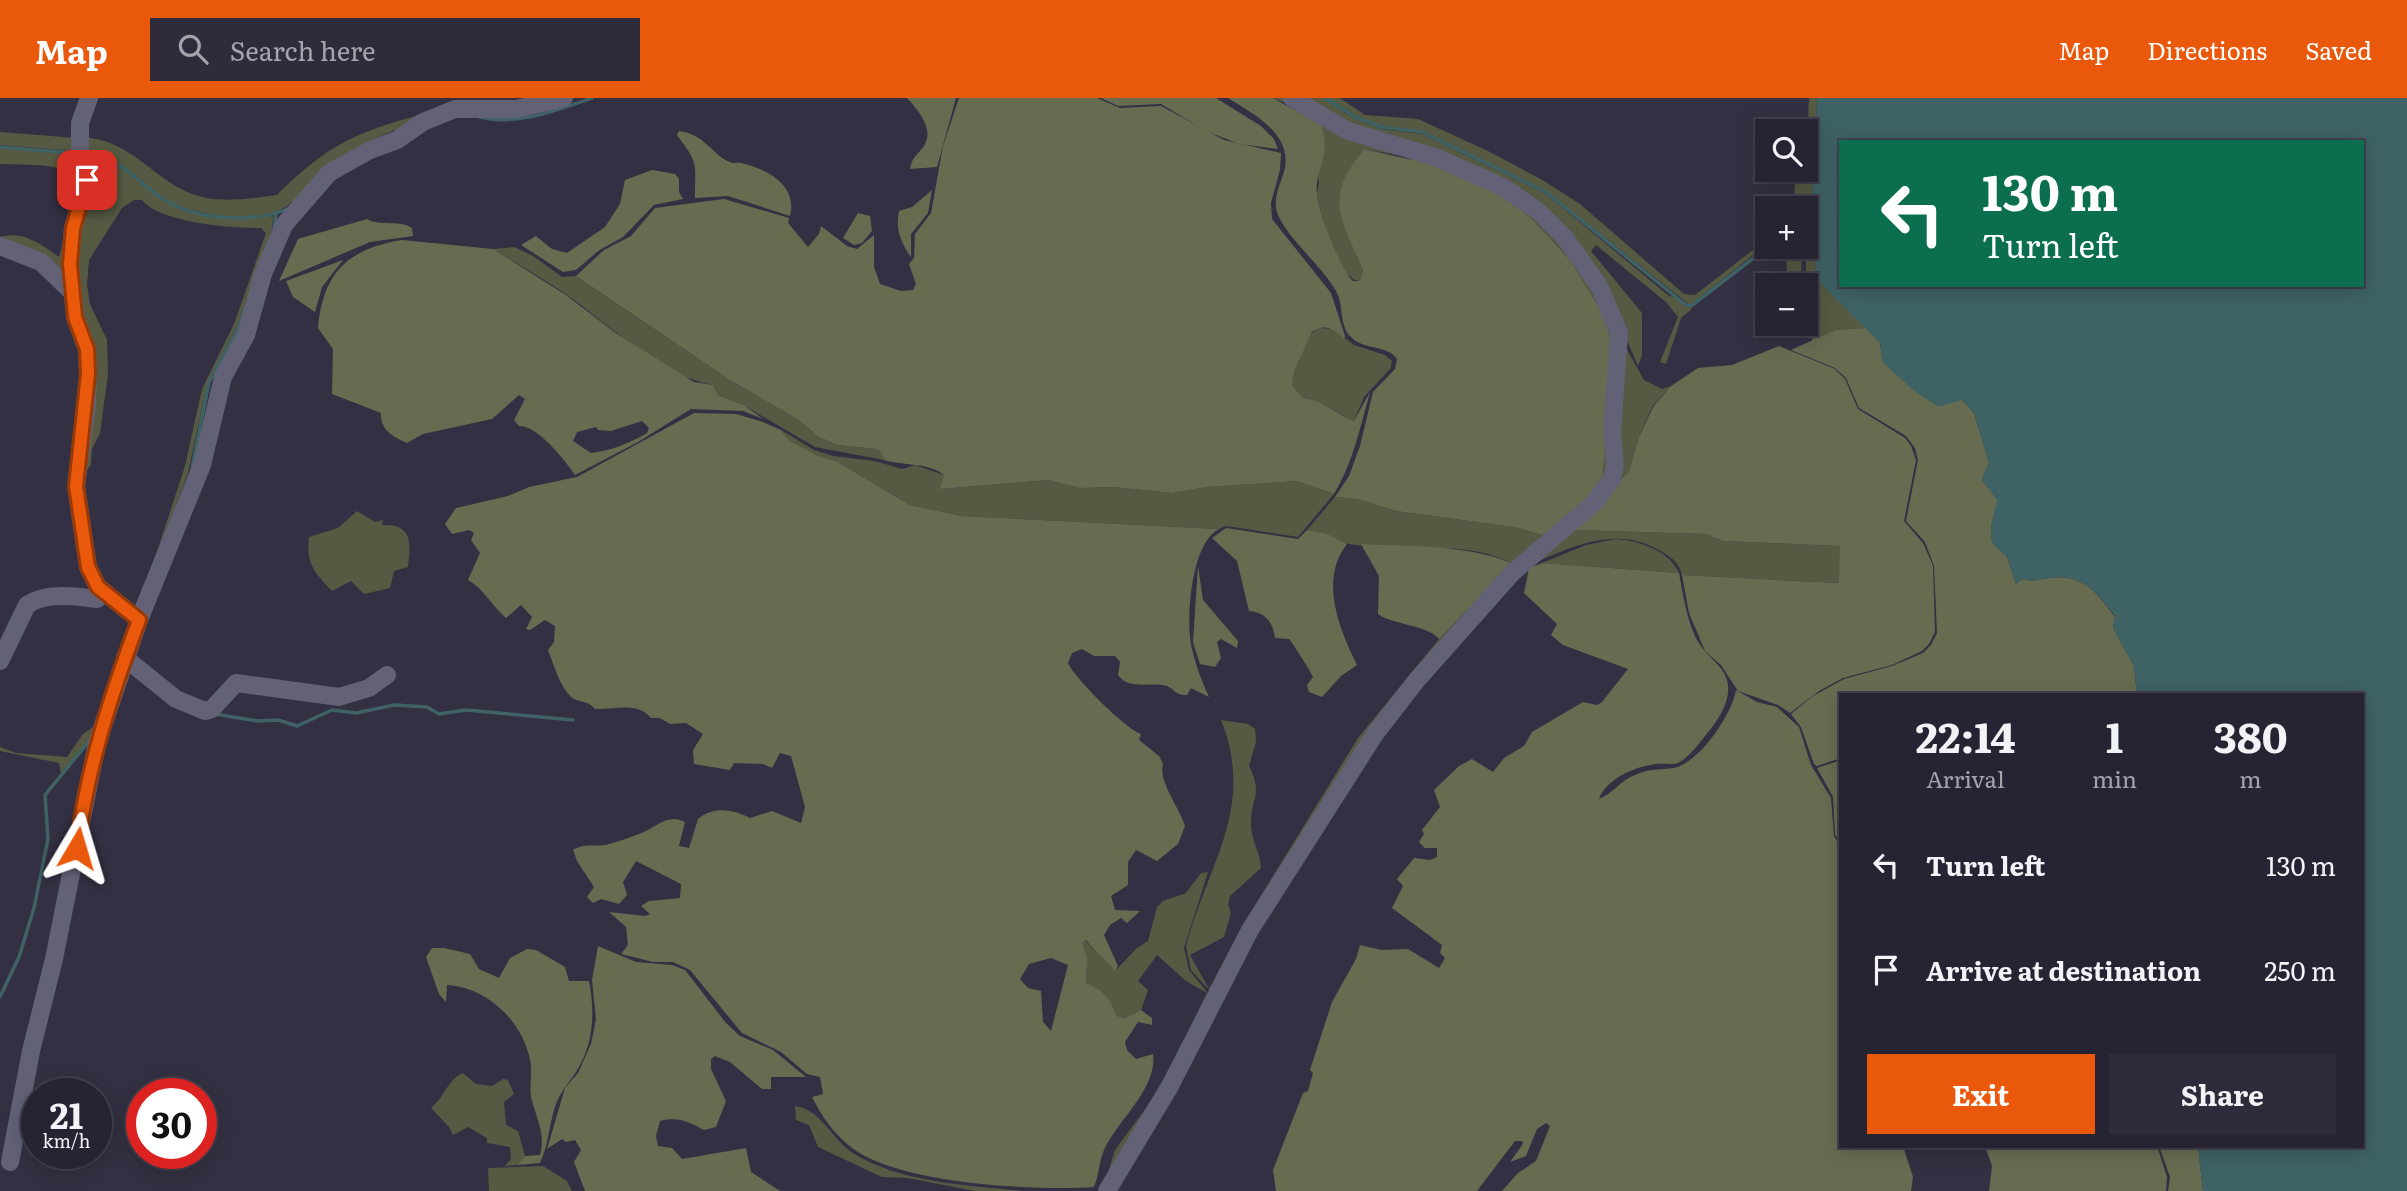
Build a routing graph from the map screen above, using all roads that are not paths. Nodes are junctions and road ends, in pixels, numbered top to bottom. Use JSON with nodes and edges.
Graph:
{"nodes":[{"id":1,"x":89,"y":98,"type":"edge"},
{"id":2,"x":564,"y":98,"type":"edge"},
{"id":3,"x":1292,"y":98,"type":"edge"},
{"id":4,"x":0,"y":246,"type":"edge"},
{"id":5,"x":72,"y":292,"type":"junction"},
{"id":6,"x":105,"y":592,"type":"junction"},
{"id":7,"x":139,"y":620,"type":"junction"},
{"id":8,"x":125,"y":658,"type":"junction"},
{"id":9,"x":0,"y":661,"type":"edge"},
{"id":10,"x":387,"y":675,"type":"dead end"},
{"id":11,"x":9,"y":1162,"type":"dead end"},
{"id":12,"x":1107,"y":1191,"type":"edge"}],
"edges":[{"from":1,"to":5,"type":"street"},
{"from":2,"to":7,"type":"street"},
{"from":3,"to":12,"type":"street"},
{"from":4,"to":5,"type":"street"},
{"from":5,"to":6,"type":"street"},
{"from":6,"to":7,"type":"street"},
{"from":6,"to":9,"type":"street"},
{"from":7,"to":8,"type":"street"},
{"from":8,"to":10,"type":"street"},
{"from":8,"to":11,"type":"street"}]}
